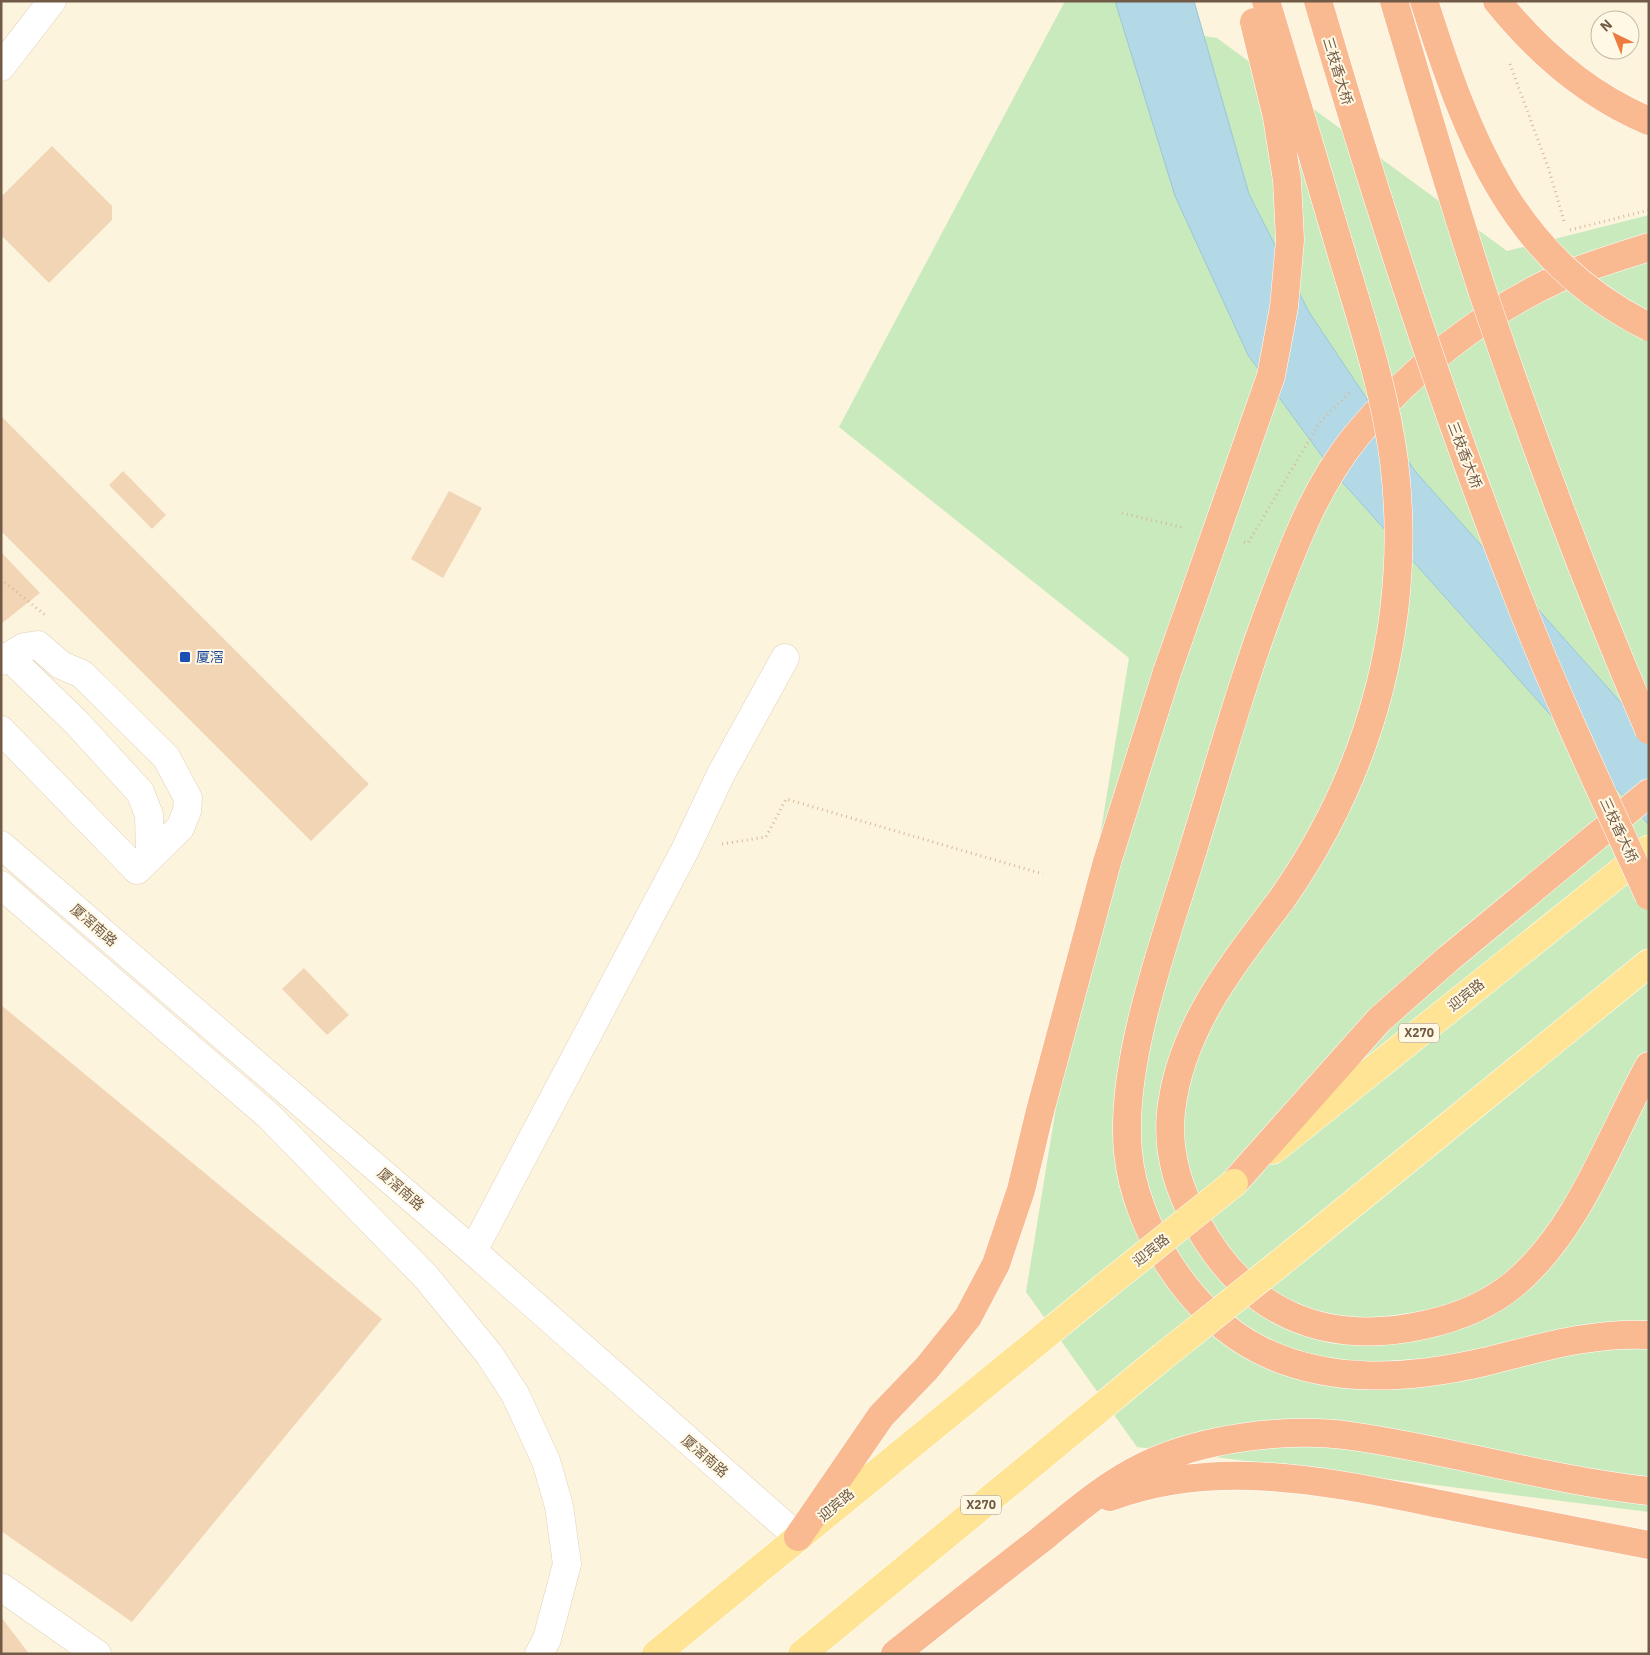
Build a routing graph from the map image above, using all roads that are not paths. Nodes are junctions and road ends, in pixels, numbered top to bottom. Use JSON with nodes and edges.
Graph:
{"nodes":[{"id":1,"x":52,"y":1,"type":"edge"},
{"id":2,"x":1248,"y":1,"type":"edge"},
{"id":3,"x":1266,"y":1,"type":"edge"},
{"id":4,"x":1318,"y":1,"type":"edge"},
{"id":5,"x":1394,"y":1,"type":"edge"},
{"id":6,"x":1424,"y":1,"type":"edge"},
{"id":7,"x":1497,"y":1,"type":"edge"},
{"id":8,"x":1,"y":67,"type":"edge"},
{"id":9,"x":1649,"y":121,"type":"edge"},
{"id":10,"x":1649,"y":247,"type":"edge"},
{"id":11,"x":1649,"y":327,"type":"edge"},
{"id":12,"x":5,"y":658,"type":"edge"},
{"id":13,"x":785,"y":658,"type":"dead end"},
{"id":14,"x":1,"y":730,"type":"edge"},
{"id":15,"x":1649,"y":730,"type":"edge"},
{"id":16,"x":1649,"y":793,"type":"edge"},
{"id":17,"x":1,"y":845,"type":"edge"},
{"id":18,"x":1649,"y":849,"type":"edge"},
{"id":19,"x":137,"y":870,"type":"junction"},
{"id":20,"x":1,"y":885,"type":"edge"},
{"id":21,"x":1649,"y":896,"type":"edge"},
{"id":22,"x":1649,"y":963,"type":"edge"},
{"id":23,"x":1649,"y":1066,"type":"edge"},
{"id":24,"x":1234,"y":1183,"type":"junction"},
{"id":25,"x":473,"y":1251,"type":"junction"},
{"id":26,"x":1649,"y":1335,"type":"edge"},
{"id":27,"x":1649,"y":1491,"type":"edge"},
{"id":28,"x":1066,"y":1519,"type":"junction"},
{"id":29,"x":798,"y":1537,"type":"junction"},
{"id":30,"x":1649,"y":1545,"type":"edge"},
{"id":31,"x":1,"y":1587,"type":"edge"},
{"id":32,"x":96,"y":1654,"type":"edge"},
{"id":33,"x":539,"y":1654,"type":"edge"},
{"id":34,"x":656,"y":1654,"type":"edge"},
{"id":35,"x":802,"y":1654,"type":"edge"},
{"id":36,"x":896,"y":1654,"type":"edge"}],
"edges":[{"from":1,"to":8,"type":"street"},
{"from":2,"to":29,"type":"highway","bridge":true},
{"from":3,"to":23,"type":"highway","bridge":true},
{"from":4,"to":21,"type":"highway","name":"三枝香大桥","bridge":true},
{"from":5,"to":15,"type":"highway","bridge":true},
{"from":6,"to":11,"type":"highway","bridge":true},
{"from":7,"to":9,"type":"highway"},
{"from":10,"to":26,"type":"highway"},
{"from":12,"to":19,"type":"street"},
{"from":12,"to":19,"type":"street"},
{"from":13,"to":25,"type":"street"},
{"from":14,"to":19,"type":"street"},
{"from":16,"to":24,"type":"highway"},
{"from":17,"to":25,"type":"street","name":"厦滘南路"},
{"from":18,"to":24,"type":"main road","name":"迎宾路","number":"X270"},
{"from":20,"to":33,"type":"street"},
{"from":22,"to":35,"type":"main road","number":"X270","bridge":true},
{"from":24,"to":29,"type":"main road","name":"迎宾路","number":"X270","bridge":true},
{"from":25,"to":29,"type":"street","name":"厦滘南路"},
{"from":27,"to":28,"type":"highway"},
{"from":28,"to":30,"type":"highway"},
{"from":28,"to":36,"type":"highway"},
{"from":29,"to":34,"type":"main road","name":"迎宾路","number":"X270"},
{"from":31,"to":32,"type":"street"}]}
